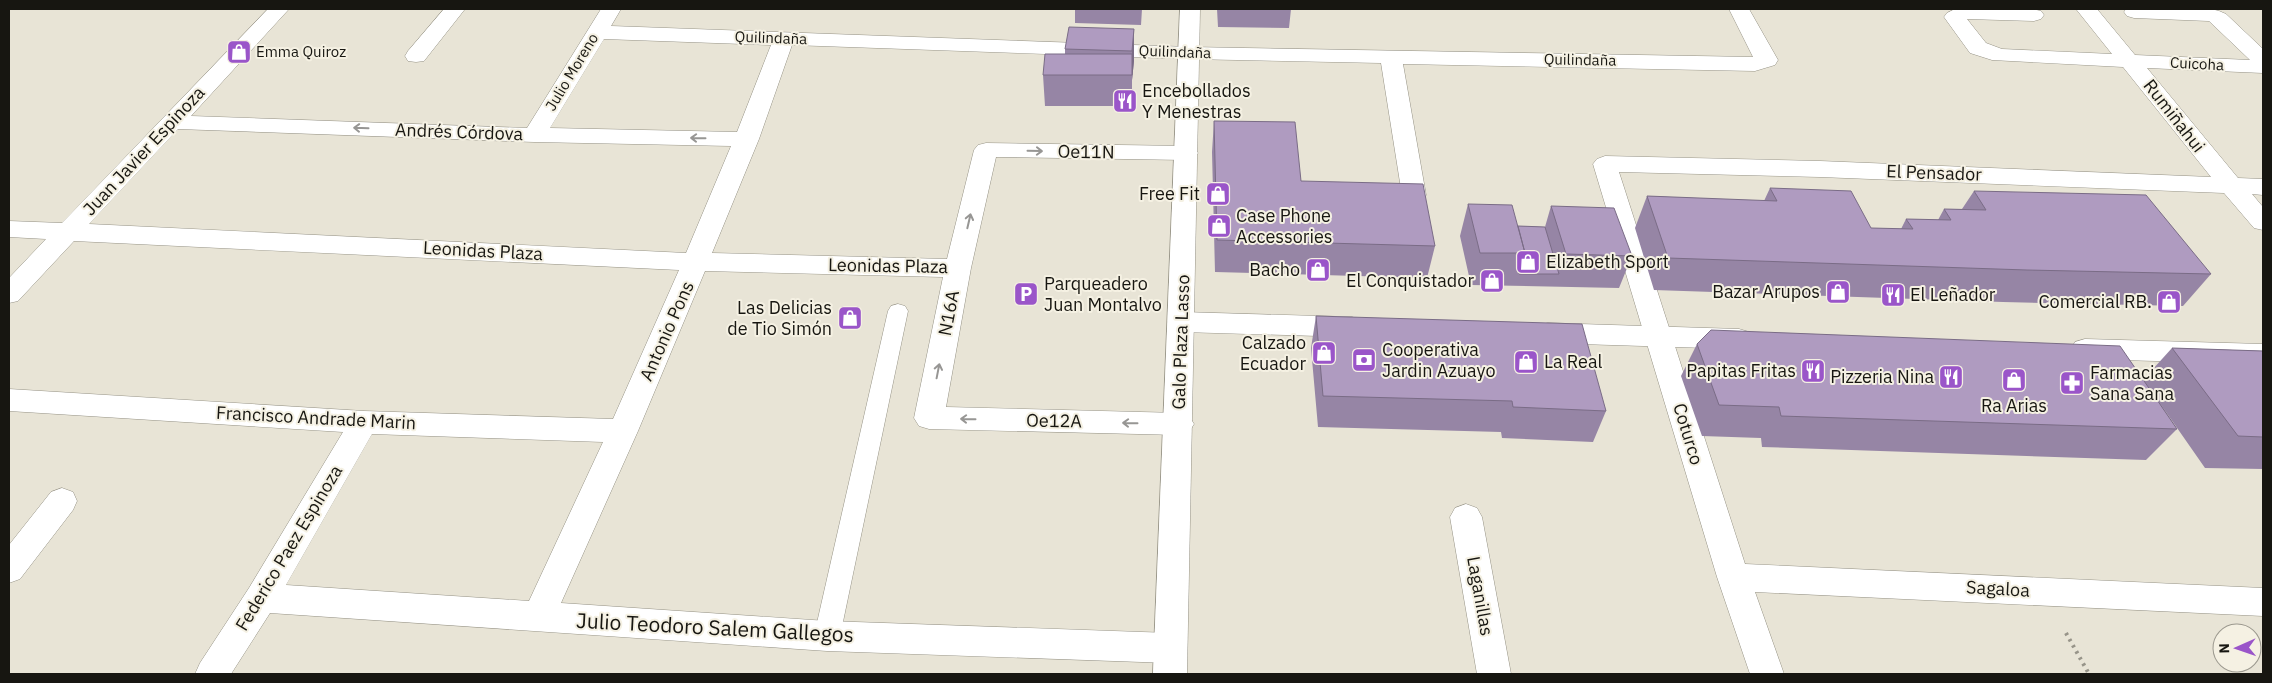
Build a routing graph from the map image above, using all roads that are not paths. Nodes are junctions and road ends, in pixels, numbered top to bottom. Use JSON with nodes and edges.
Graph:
{"nodes":[{"id":1,"x":279,"y":9,"type":"edge"},
{"id":2,"x":455,"y":9,"type":"edge"},
{"id":3,"x":610,"y":9,"type":"edge"},
{"id":4,"x":1190,"y":9,"type":"edge"},
{"id":5,"x":1739,"y":9,"type":"edge"},
{"id":6,"x":2086,"y":9,"type":"edge"},
{"id":7,"x":2134,"y":12,"type":"dead end"},
{"id":8,"x":2034,"y":15,"type":"dead end"},
{"id":9,"x":596,"y":32,"type":"junction"},
{"id":10,"x":784,"y":38,"type":"junction"},
{"id":11,"x":1189,"y":53,"type":"junction"},
{"id":12,"x":416,"y":56,"type":"dead end"},
{"id":13,"x":1391,"y":56,"type":"junction"},
{"id":14,"x":2131,"y":61,"type":"junction"},
{"id":15,"x":2263,"y":61,"type":"edge"},
{"id":16,"x":2263,"y":67,"type":"edge"},
{"id":17,"x":172,"y":122,"type":"junction"},
{"id":18,"x":534,"y":135,"type":"junction"},
{"id":19,"x":747,"y":139,"type":"junction"},
{"id":20,"x":986,"y":150,"type":"joint"},
{"id":21,"x":1186,"y":153,"type":"junction"},
{"id":22,"x":1605,"y":164,"type":"joint"},
{"id":23,"x":2230,"y":186,"type":"junction"},
{"id":24,"x":2263,"y":187,"type":"edge"},
{"id":25,"x":1414,"y":195,"type":"edge"},
{"id":26,"x":2263,"y":222,"type":"edge"},
{"id":27,"x":9,"y":229,"type":"edge"},
{"id":28,"x":68,"y":232,"type":"junction"},
{"id":29,"x":697,"y":262,"type":"junction"},
{"id":30,"x":958,"y":268,"type":"junction"},
{"id":31,"x":9,"y":294,"type":"edge"},
{"id":32,"x":898,"y":311,"type":"dead end"},
{"id":33,"x":1182,"y":322,"type":"junction"},
{"id":34,"x":1380,"y":328,"type":"edge"},
{"id":35,"x":1519,"y":332,"type":"edge"},
{"id":36,"x":1657,"y":336,"type":"junction"},
{"id":37,"x":1767,"y":340,"type":"edge"},
{"id":38,"x":2065,"y":348,"type":"edge"},
{"id":39,"x":2263,"y":354,"type":"edge"},
{"id":40,"x":9,"y":400,"type":"edge"},
{"id":41,"x":929,"y":418,"type":"joint"},
{"id":42,"x":364,"y":422,"type":"junction"},
{"id":43,"x":1179,"y":424,"type":"junction"},
{"id":44,"x":624,"y":431,"type":"junction"},
{"id":45,"x":62,"y":500,"type":"dead end"},
{"id":46,"x":1466,"y":517,"type":"dead end"},
{"id":47,"x":9,"y":569,"type":"edge"},
{"id":48,"x":1733,"y":577,"type":"junction"},
{"id":49,"x":261,"y":598,"type":"junction"},
{"id":50,"x":2263,"y":602,"type":"edge"},
{"id":51,"x":538,"y":618,"type":"junction"},
{"id":52,"x":827,"y":636,"type":"junction"},
{"id":53,"x":1170,"y":661,"type":"edge"},
{"id":54,"x":212,"y":674,"type":"edge"},
{"id":55,"x":1494,"y":674,"type":"edge"},
{"id":56,"x":1766,"y":674,"type":"edge"}],
"edges":[{"from":1,"to":17,"type":"street","name":"Juan Javier Espinoza"},
{"from":2,"to":12,"type":"street"},
{"from":3,"to":9,"type":"street","name":"Julio Moreno"},
{"from":4,"to":11,"type":"street","name":"Galo Plaza Lasso"},
{"from":5,"to":13,"type":"street","name":"Quilindaña"},
{"from":6,"to":14,"type":"street","name":"Rumiñahui"},
{"from":7,"to":15,"type":"street","name":"Cuicoha"},
{"from":8,"to":14,"type":"street","name":"Cuicoha"},
{"from":9,"to":10,"type":"street","name":"Quilindaña"},
{"from":9,"to":18,"type":"street","name":"Julio Moreno"},
{"from":10,"to":11,"type":"street","name":"Quilindaña"},
{"from":10,"to":19,"type":"street","name":"Antonio Pons"},
{"from":11,"to":13,"type":"street","name":"Quilindaña"},
{"from":11,"to":21,"type":"street","name":"Galo Plaza Lasso"},
{"from":13,"to":25,"type":"street"},
{"from":14,"to":16,"type":"street","name":"Cuicoha"},
{"from":14,"to":23,"type":"street","name":"Rumiñahui"},
{"from":18,"to":17,"type":"street","name":"Andrés Córdova","one_way":true},
{"from":17,"to":28,"type":"street","name":"Juan Javier Espinoza"},
{"from":19,"to":18,"type":"street","name":"Andrés Córdova","one_way":true},
{"from":19,"to":29,"type":"street","name":"Antonio Pons"},
{"from":20,"to":21,"type":"street","name":"Oe11N","one_way":true},
{"from":30,"to":20,"type":"street","name":"N16A","one_way":true},
{"from":21,"to":33,"type":"street","name":"Galo Plaza Lasso"},
{"from":22,"to":23,"type":"street","name":"El Pensador"},
{"from":22,"to":36,"type":"street","name":"Coturco"},
{"from":23,"to":24,"type":"street","name":"El Pensador"},
{"from":23,"to":26,"type":"street","name":"Rumiñahui"},
{"from":27,"to":28,"type":"street","name":"Leonidas Plaza"},
{"from":28,"to":29,"type":"street","name":"Leonidas Plaza"},
{"from":28,"to":31,"type":"street","name":"Juan Javier Espinoza"},
{"from":29,"to":30,"type":"street","name":"Leonidas Plaza"},
{"from":29,"to":44,"type":"street","name":"Antonio Pons"},
{"from":41,"to":30,"type":"street","name":"N16A","one_way":true},
{"from":32,"to":52,"type":"lane"},
{"from":33,"to":34,"type":"street"},
{"from":33,"to":43,"type":"street","name":"Galo Plaza Lasso"},
{"from":35,"to":36,"type":"street"},
{"from":36,"to":37,"type":"street"},
{"from":36,"to":48,"type":"street","name":"Coturco"},
{"from":38,"to":39,"type":"street"},
{"from":40,"to":42,"type":"street","name":"Francisco Andrade Marin"},
{"from":43,"to":41,"type":"street","name":"Oe12A","one_way":true},
{"from":42,"to":44,"type":"street","name":"Francisco Andrade Marin"},
{"from":42,"to":49,"type":"street","name":"Federico Paez Espinoza"},
{"from":43,"to":53,"type":"street","name":"Galo Plaza Lasso"},
{"from":44,"to":51,"type":"street","name":"Antonio Pons"},
{"from":45,"to":47,"type":"street"},
{"from":46,"to":55,"type":"street","name":"Laganillas"},
{"from":48,"to":50,"type":"street","name":"Sagaloa"},
{"from":48,"to":56,"type":"street","name":"Coturco"},
{"from":49,"to":51,"type":"street","name":"Julio Teodoro Salem Gallegos"},
{"from":49,"to":54,"type":"street","name":"Federico Paez Espinoza"},
{"from":51,"to":52,"type":"street","name":"Julio Teodoro Salem Gallegos"},
{"from":52,"to":53,"type":"street","name":"Julio Teodoro Salem Gallegos"}]}
